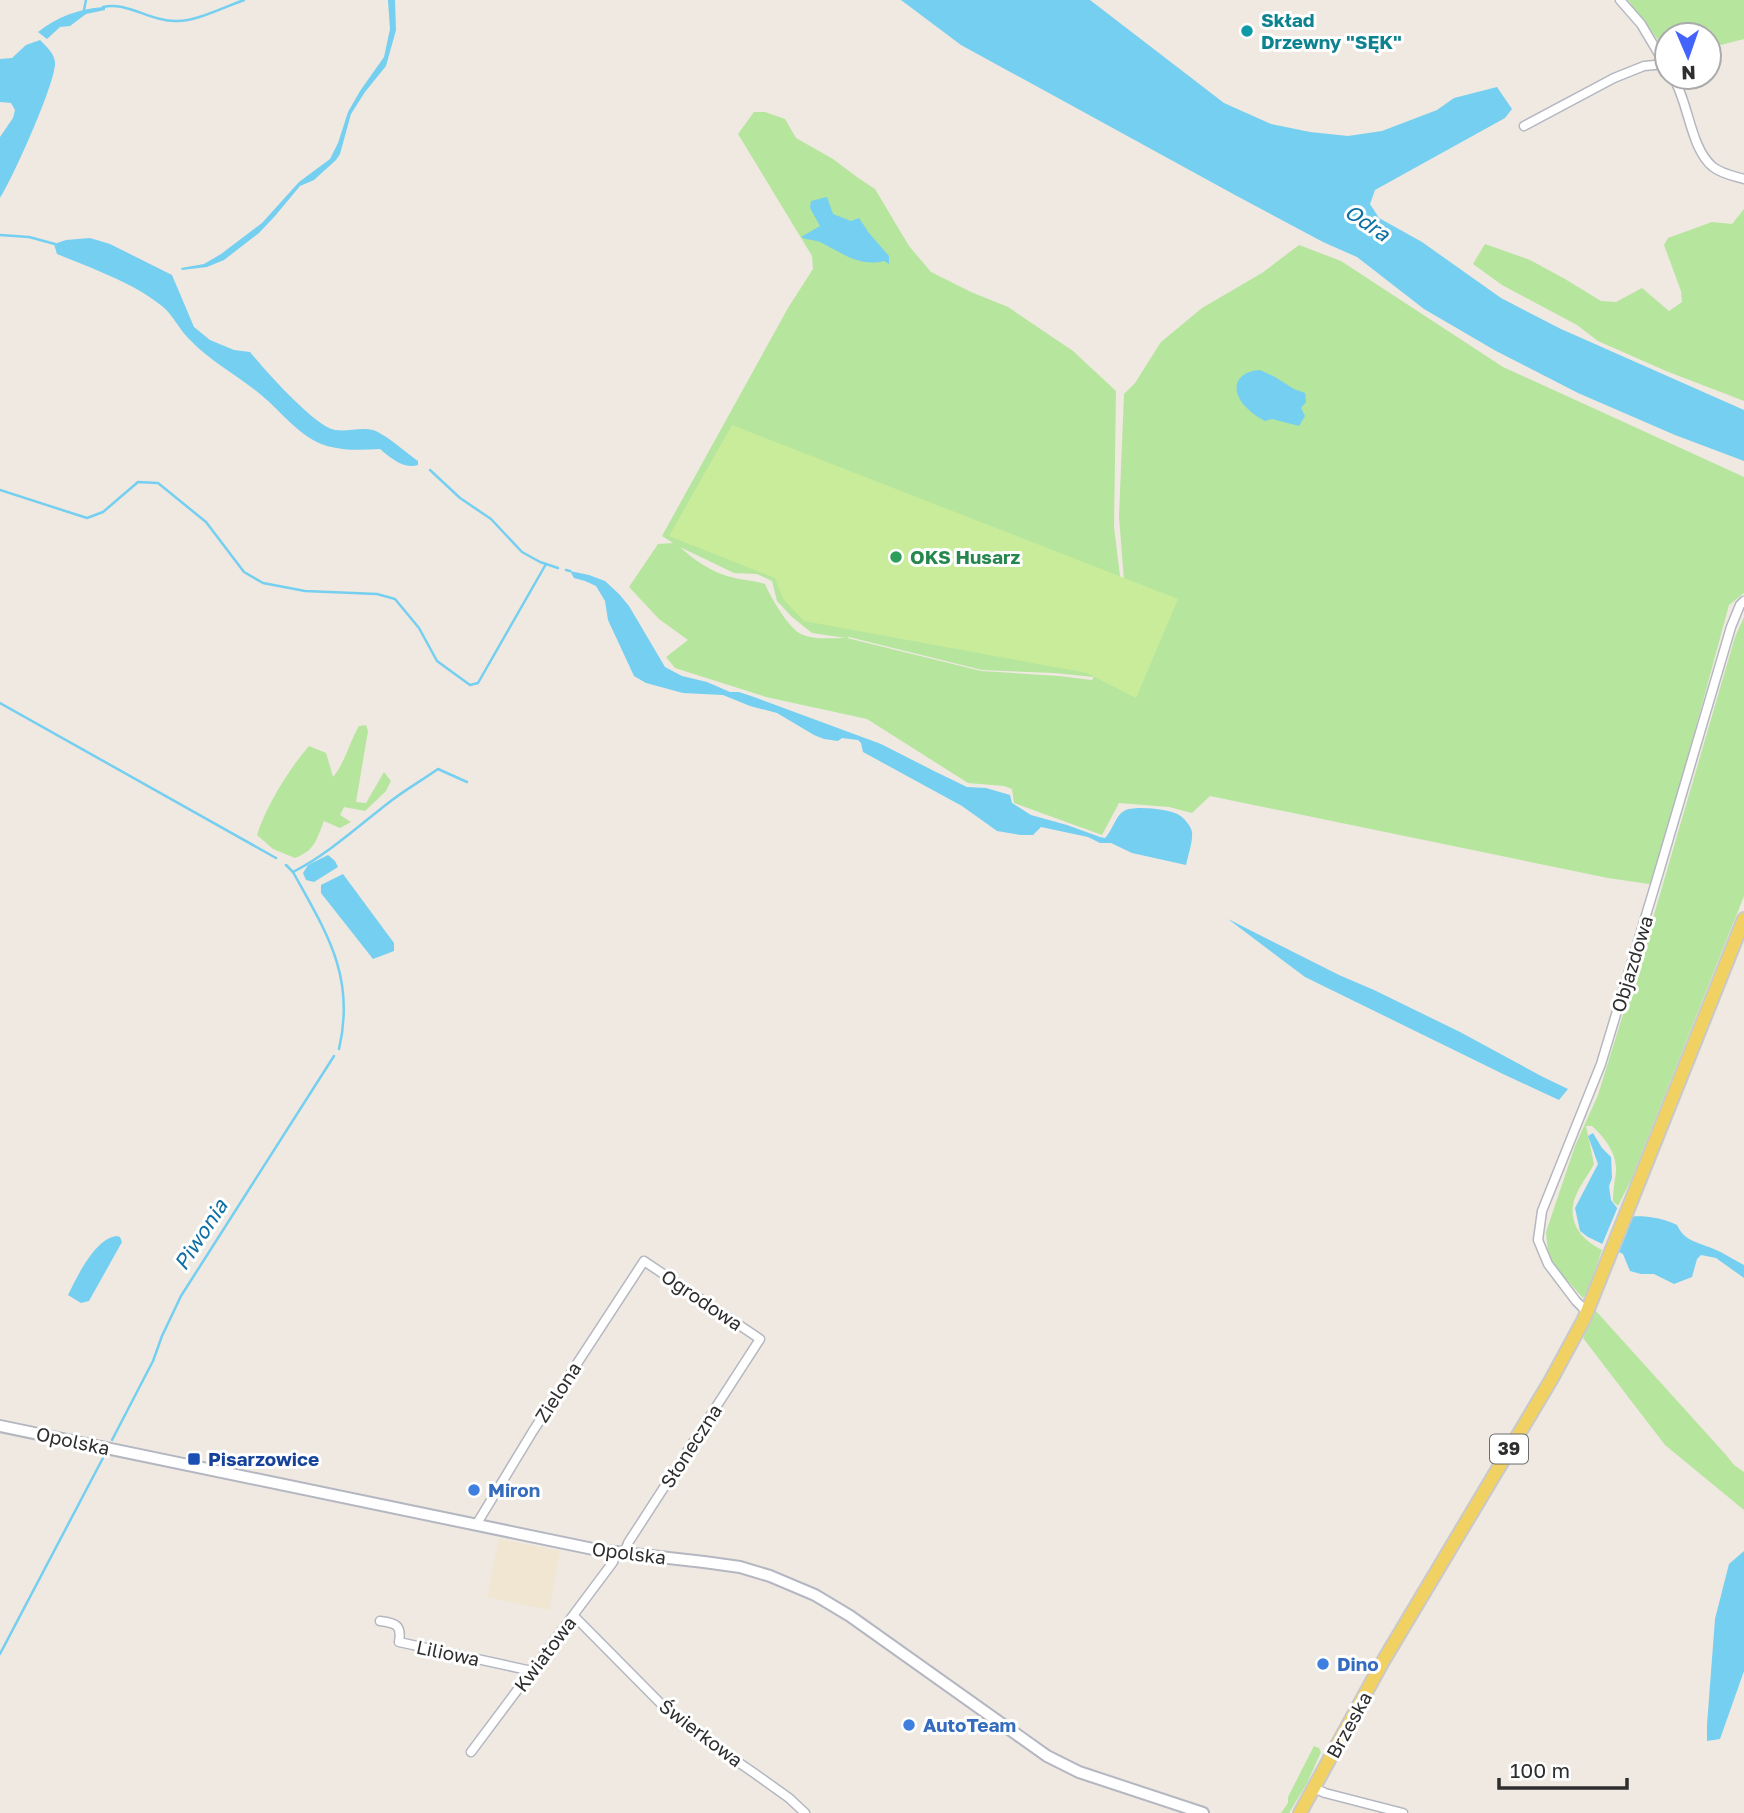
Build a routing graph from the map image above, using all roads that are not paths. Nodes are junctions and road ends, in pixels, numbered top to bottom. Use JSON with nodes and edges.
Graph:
{"nodes":[{"id":1,"x":1620,"y":0,"type":"edge"},
{"id":2,"x":1653,"y":44,"type":"edge"},
{"id":3,"x":1653,"y":66,"type":"edge"},
{"id":4,"x":1678,"y":91,"type":"edge"},
{"id":5,"x":1524,"y":126,"type":"dead end"},
{"id":6,"x":1744,"y":178,"type":"edge"},
{"id":7,"x":1744,"y":601,"type":"edge"},
{"id":8,"x":1744,"y":919,"type":"edge"},
{"id":9,"x":644,"y":1261,"type":"joint"},
{"id":10,"x":1587,"y":1312,"type":"junction"},
{"id":11,"x":760,"y":1339,"type":"joint"},
{"id":12,"x":0,"y":1426,"type":"edge"},
{"id":13,"x":476,"y":1525,"type":"junction"},
{"id":14,"x":620,"y":1553,"type":"junction"},
{"id":15,"x":574,"y":1616,"type":"junction"},
{"id":16,"x":380,"y":1621,"type":"dead end"},
{"id":17,"x":532,"y":1671,"type":"junction"},
{"id":18,"x":471,"y":1752,"type":"dead end"},
{"id":19,"x":1314,"y":1788,"type":"junction"},
{"id":20,"x":805,"y":1813,"type":"edge"},
{"id":21,"x":1203,"y":1813,"type":"edge"},
{"id":22,"x":1300,"y":1813,"type":"edge"},
{"id":23,"x":1403,"y":1813,"type":"edge"}],
"edges":[{"from":1,"to":2,"type":"street"},
{"from":3,"to":5,"type":"street"},
{"from":4,"to":6,"type":"street"},
{"from":7,"to":10,"type":"street","name":"Objazdowa"},
{"from":8,"to":10,"type":"main road","number":"39"},
{"from":9,"to":11,"type":"street","name":"Ogrodowa"},
{"from":9,"to":13,"type":"street","name":"Zielona"},
{"from":10,"to":19,"type":"main road","name":"Brzeska","number":"39"},
{"from":11,"to":14,"type":"street","name":"Słoneczna"},
{"from":12,"to":13,"type":"main road","name":"Opolska"},
{"from":13,"to":14,"type":"main road","name":"Opolska"},
{"from":14,"to":15,"type":"street","name":"Kwiatowa"},
{"from":14,"to":21,"type":"main road","name":"Opolska"},
{"from":15,"to":17,"type":"street","name":"Kwiatowa"},
{"from":15,"to":20,"type":"street","name":"Świerkowa"},
{"from":16,"to":17,"type":"street","name":"Liliowa"},
{"from":17,"to":18,"type":"street","name":"Kwiatowa"},
{"from":19,"to":22,"type":"main road","name":"Brzeska","number":"39"},
{"from":19,"to":23,"type":"street"}]}
